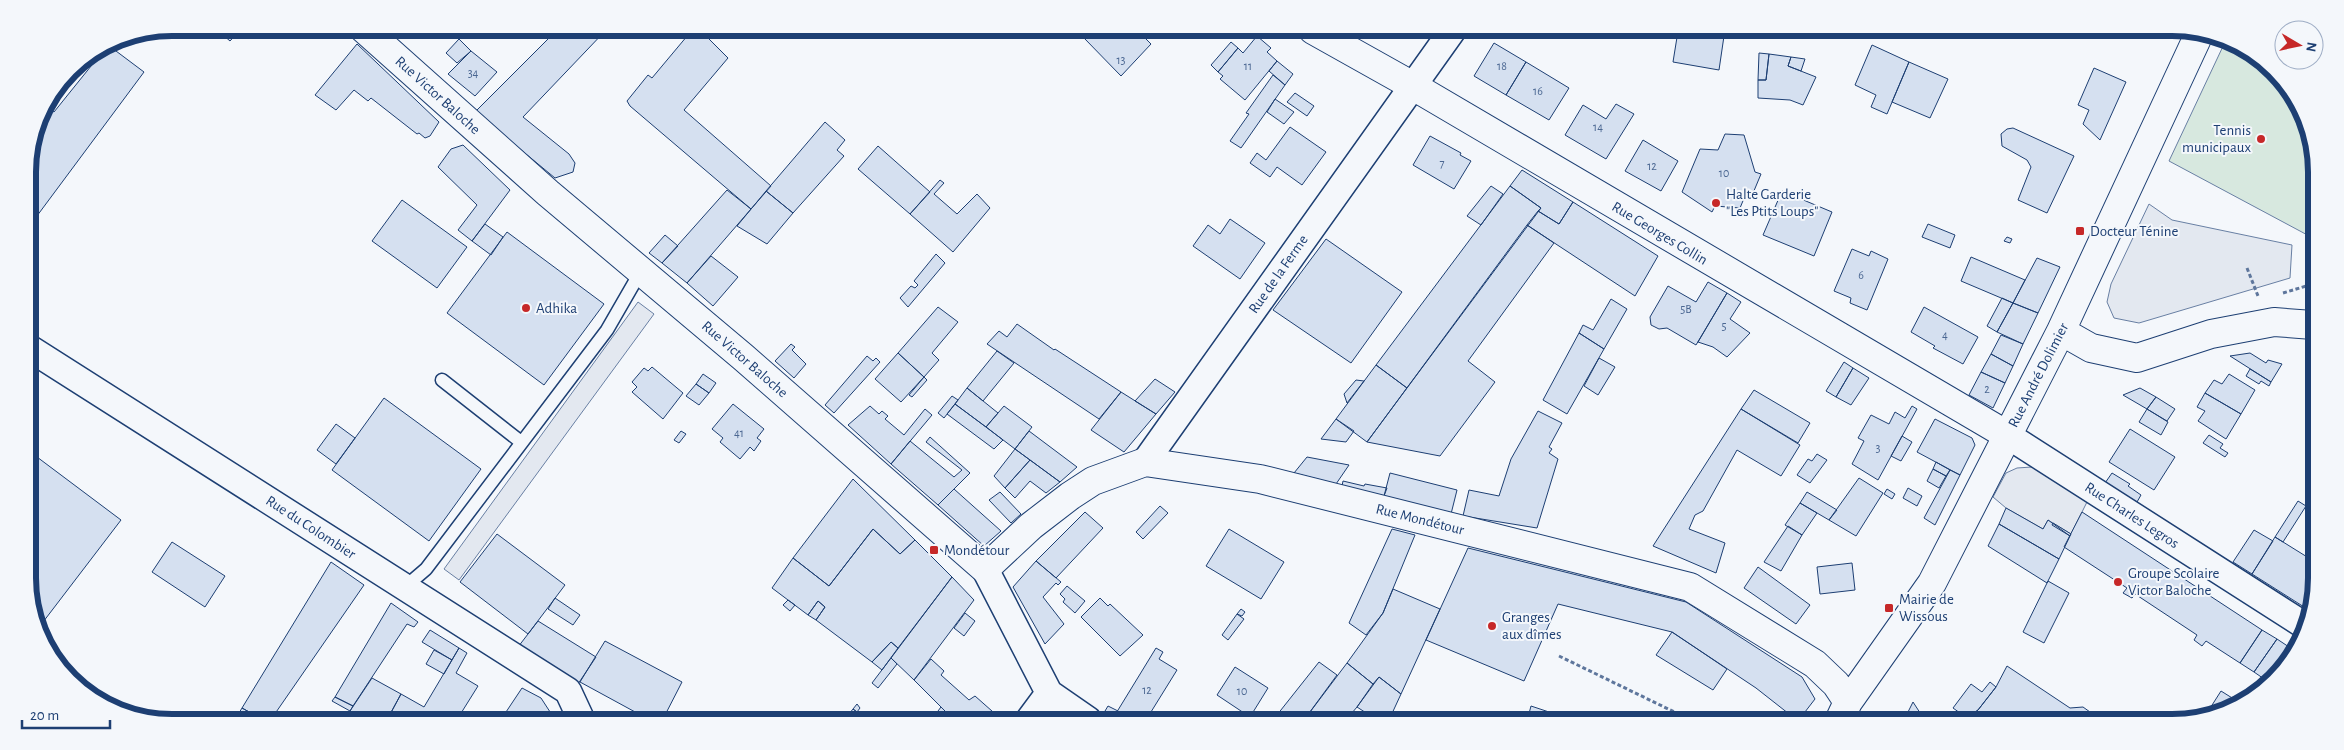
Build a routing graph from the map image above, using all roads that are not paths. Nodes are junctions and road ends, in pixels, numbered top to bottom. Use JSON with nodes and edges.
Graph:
{"nodes":[{"id":1,"x":372,"y":36,"type":"edge"},
{"id":2,"x":1324,"y":36,"type":"edge"},
{"id":3,"x":1448,"y":36,"type":"edge"},
{"id":4,"x":2197,"y":39,"type":"edge"},
{"id":5,"x":1413,"y":86,"type":"junction"},
{"id":6,"x":641,"y":271,"type":"junction"},
{"id":7,"x":2308,"y":325,"type":"edge"},
{"id":8,"x":2061,"y":331,"type":"junction"},
{"id":9,"x":37,"y":353,"type":"edge"},
{"id":10,"x":442,"y":380,"type":"dead end"},
{"id":11,"x":2007,"y":435,"type":"junction"},
{"id":12,"x":521,"y":442,"type":"junction"},
{"id":13,"x":1145,"y":462,"type":"junction"},
{"id":14,"x":985,"y":569,"type":"junction"},
{"id":15,"x":405,"y":587,"type":"junction"},
{"id":16,"x":2300,"y":623,"type":"edge"},
{"id":17,"x":1049,"y":693,"type":"junction"},
{"id":18,"x":1843,"y":712,"type":"edge"},
{"id":19,"x":579,"y":714,"type":"edge"},
{"id":20,"x":1034,"y":714,"type":"edge"},
{"id":21,"x":1079,"y":714,"type":"edge"}],
"edges":[{"from":1,"to":6,"type":"street","name":"Rue Victor Baloche"},
{"from":2,"to":5,"type":"street","name":"Rue Georges Collin"},
{"from":3,"to":5,"type":"street","name":"Rue de la Ferme"},
{"from":4,"to":8,"type":"street","name":"Rue André Dolimier"},
{"from":5,"to":11,"type":"street","name":"Rue Georges Collin"},
{"from":5,"to":13,"type":"street","name":"Rue de la Ferme"},
{"from":6,"to":12,"type":"lane"},
{"from":6,"to":14,"type":"street","name":"Rue Victor Baloche"},
{"from":7,"to":8,"type":"street"},
{"from":8,"to":11,"type":"street","name":"Rue André Dolimier"},
{"from":9,"to":15,"type":"street","name":"Rue du Colombier"},
{"from":10,"to":12,"type":"lane"},
{"from":11,"to":16,"type":"street","name":"Rue Charles Legros"},
{"from":11,"to":18,"type":"street","name":"Rue André Dolimier"},
{"from":12,"to":15,"type":"lane"},
{"from":13,"to":14,"type":"street","name":"Rue Mondétour"},
{"from":13,"to":18,"type":"street","name":"Rue Mondétour"},
{"from":14,"to":17,"type":"street","name":"Rue Victor Baloche"},
{"from":15,"to":19,"type":"street","name":"Rue du Colombier"},
{"from":17,"to":20,"type":"street"},
{"from":17,"to":21,"type":"street","name":"Rue Victor Baloche"}]}
